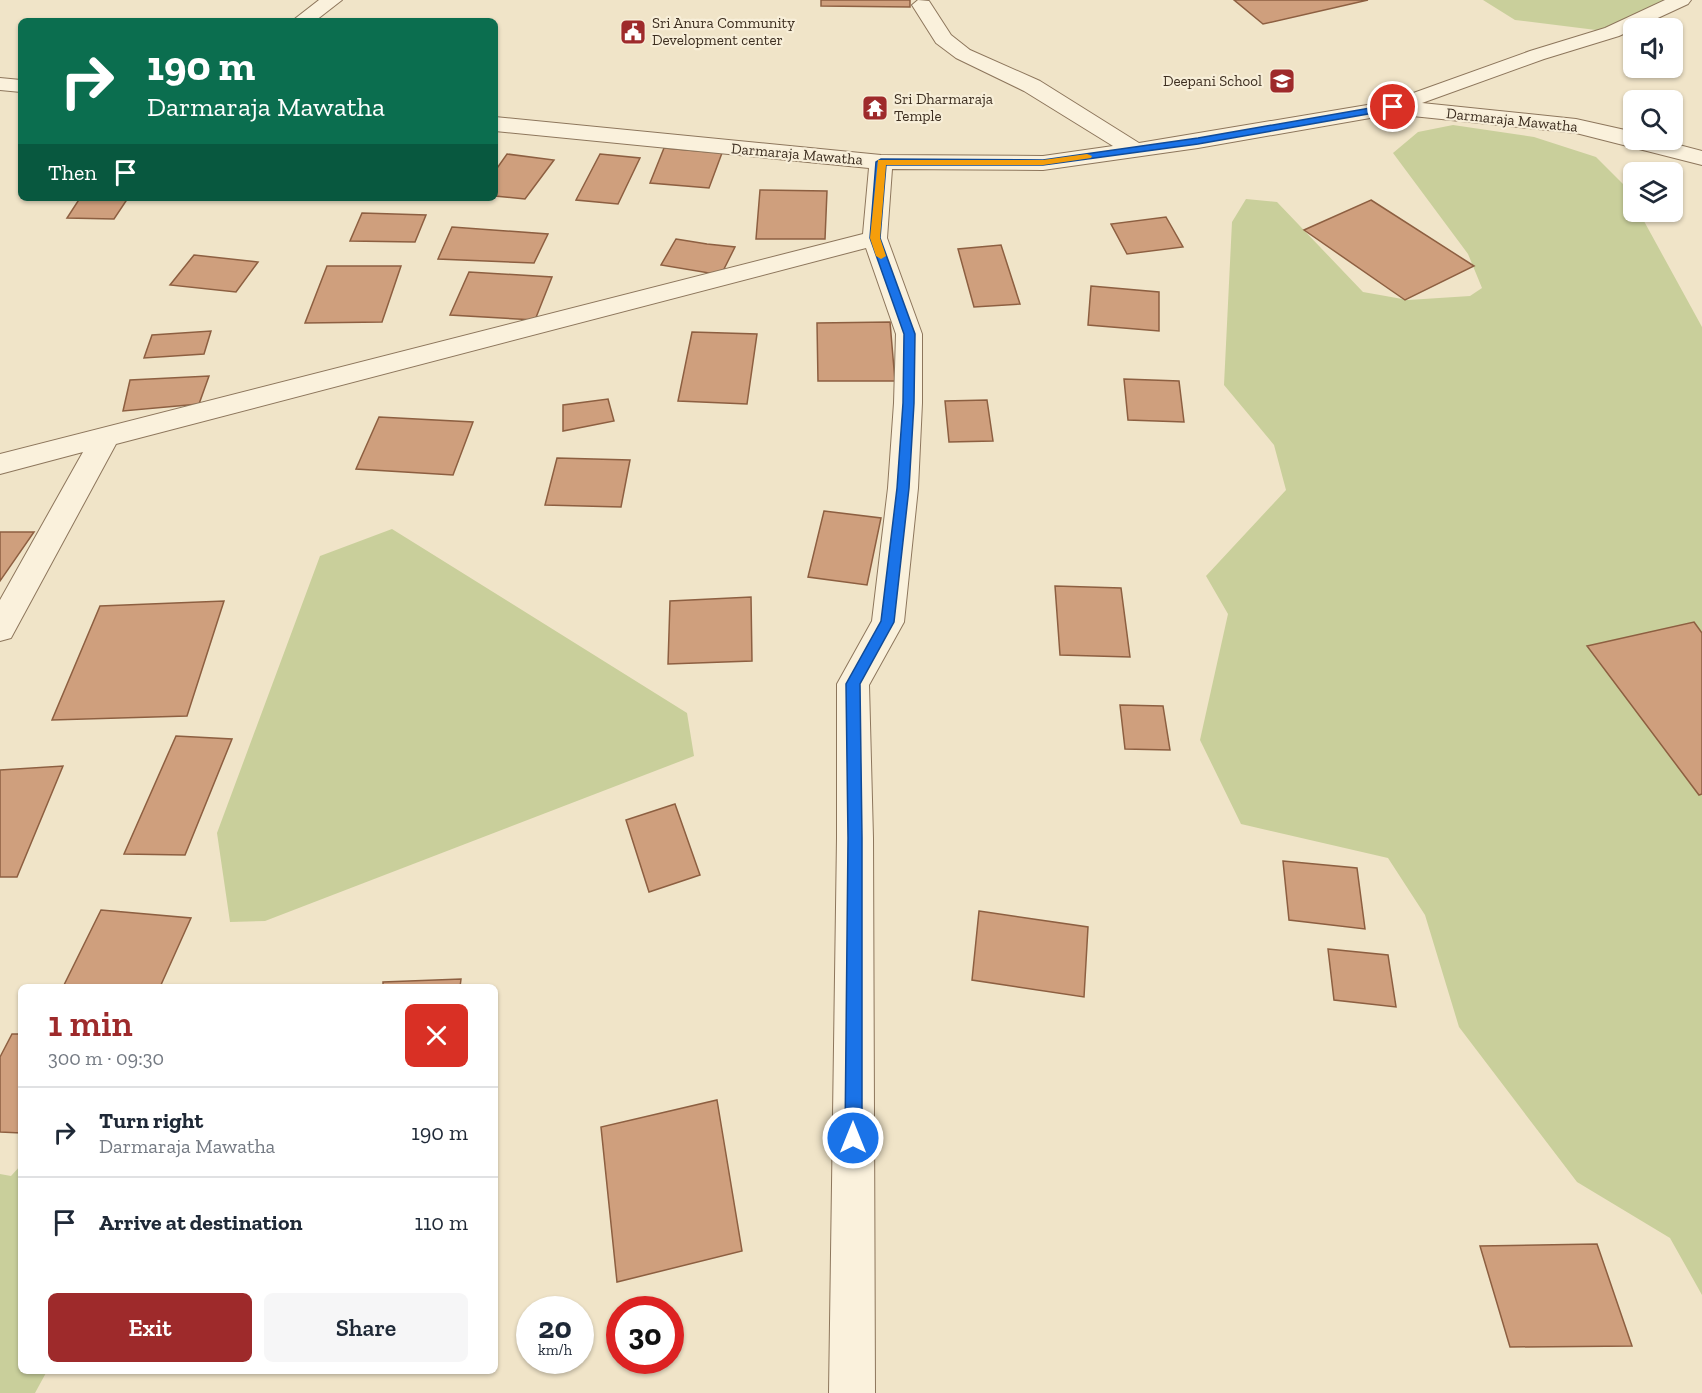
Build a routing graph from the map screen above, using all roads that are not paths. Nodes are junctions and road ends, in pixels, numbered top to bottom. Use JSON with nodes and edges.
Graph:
{"nodes":[{"id":1,"x":332,"y":0,"type":"edge"},
{"id":2,"x":1681,"y":0,"type":"edge"},
{"id":3,"x":922,"y":5,"type":"dead end"},
{"id":4,"x":306,"y":18,"type":"edge"},
{"id":5,"x":0,"y":84,"type":"edge"},
{"id":6,"x":18,"y":86,"type":"edge"},
{"id":7,"x":1393,"y":107,"type":"junction"},
{"id":8,"x":498,"y":124,"type":"edge"},
{"id":9,"x":1623,"y":136,"type":"edge"},
{"id":10,"x":1135,"y":150,"type":"junction"},
{"id":11,"x":1674,"y":150,"type":"edge"},
{"id":12,"x":1702,"y":158,"type":"edge"},
{"id":13,"x":881,"y":162,"type":"junction"},
{"id":14,"x":875,"y":238,"type":"junction"},
{"id":15,"x":106,"y":437,"type":"junction"},
{"id":16,"x":0,"y":464,"type":"edge"},
{"id":17,"x":0,"y":629,"type":"edge"},
{"id":18,"x":852,"y":1393,"type":"edge"}],
"edges":[{"from":1,"to":4,"type":"street"},
{"from":2,"to":7,"type":"street"},
{"from":3,"to":10,"type":"street"},
{"from":5,"to":6,"type":"street"},
{"from":7,"to":9,"type":"street","name":"Darmaraja Mawatha"},
{"from":7,"to":10,"type":"street","name":"Darmaraja Mawatha"},
{"from":8,"to":13,"type":"street","name":"Darmaraja Mawatha"},
{"from":10,"to":13,"type":"street","name":"Darmaraja Mawatha"},
{"from":11,"to":12,"type":"street","name":"Darmaraja Mawatha"},
{"from":13,"to":14,"type":"street"},
{"from":14,"to":15,"type":"street"},
{"from":14,"to":18,"type":"street"},
{"from":15,"to":16,"type":"street"},
{"from":15,"to":17,"type":"street"}]}
